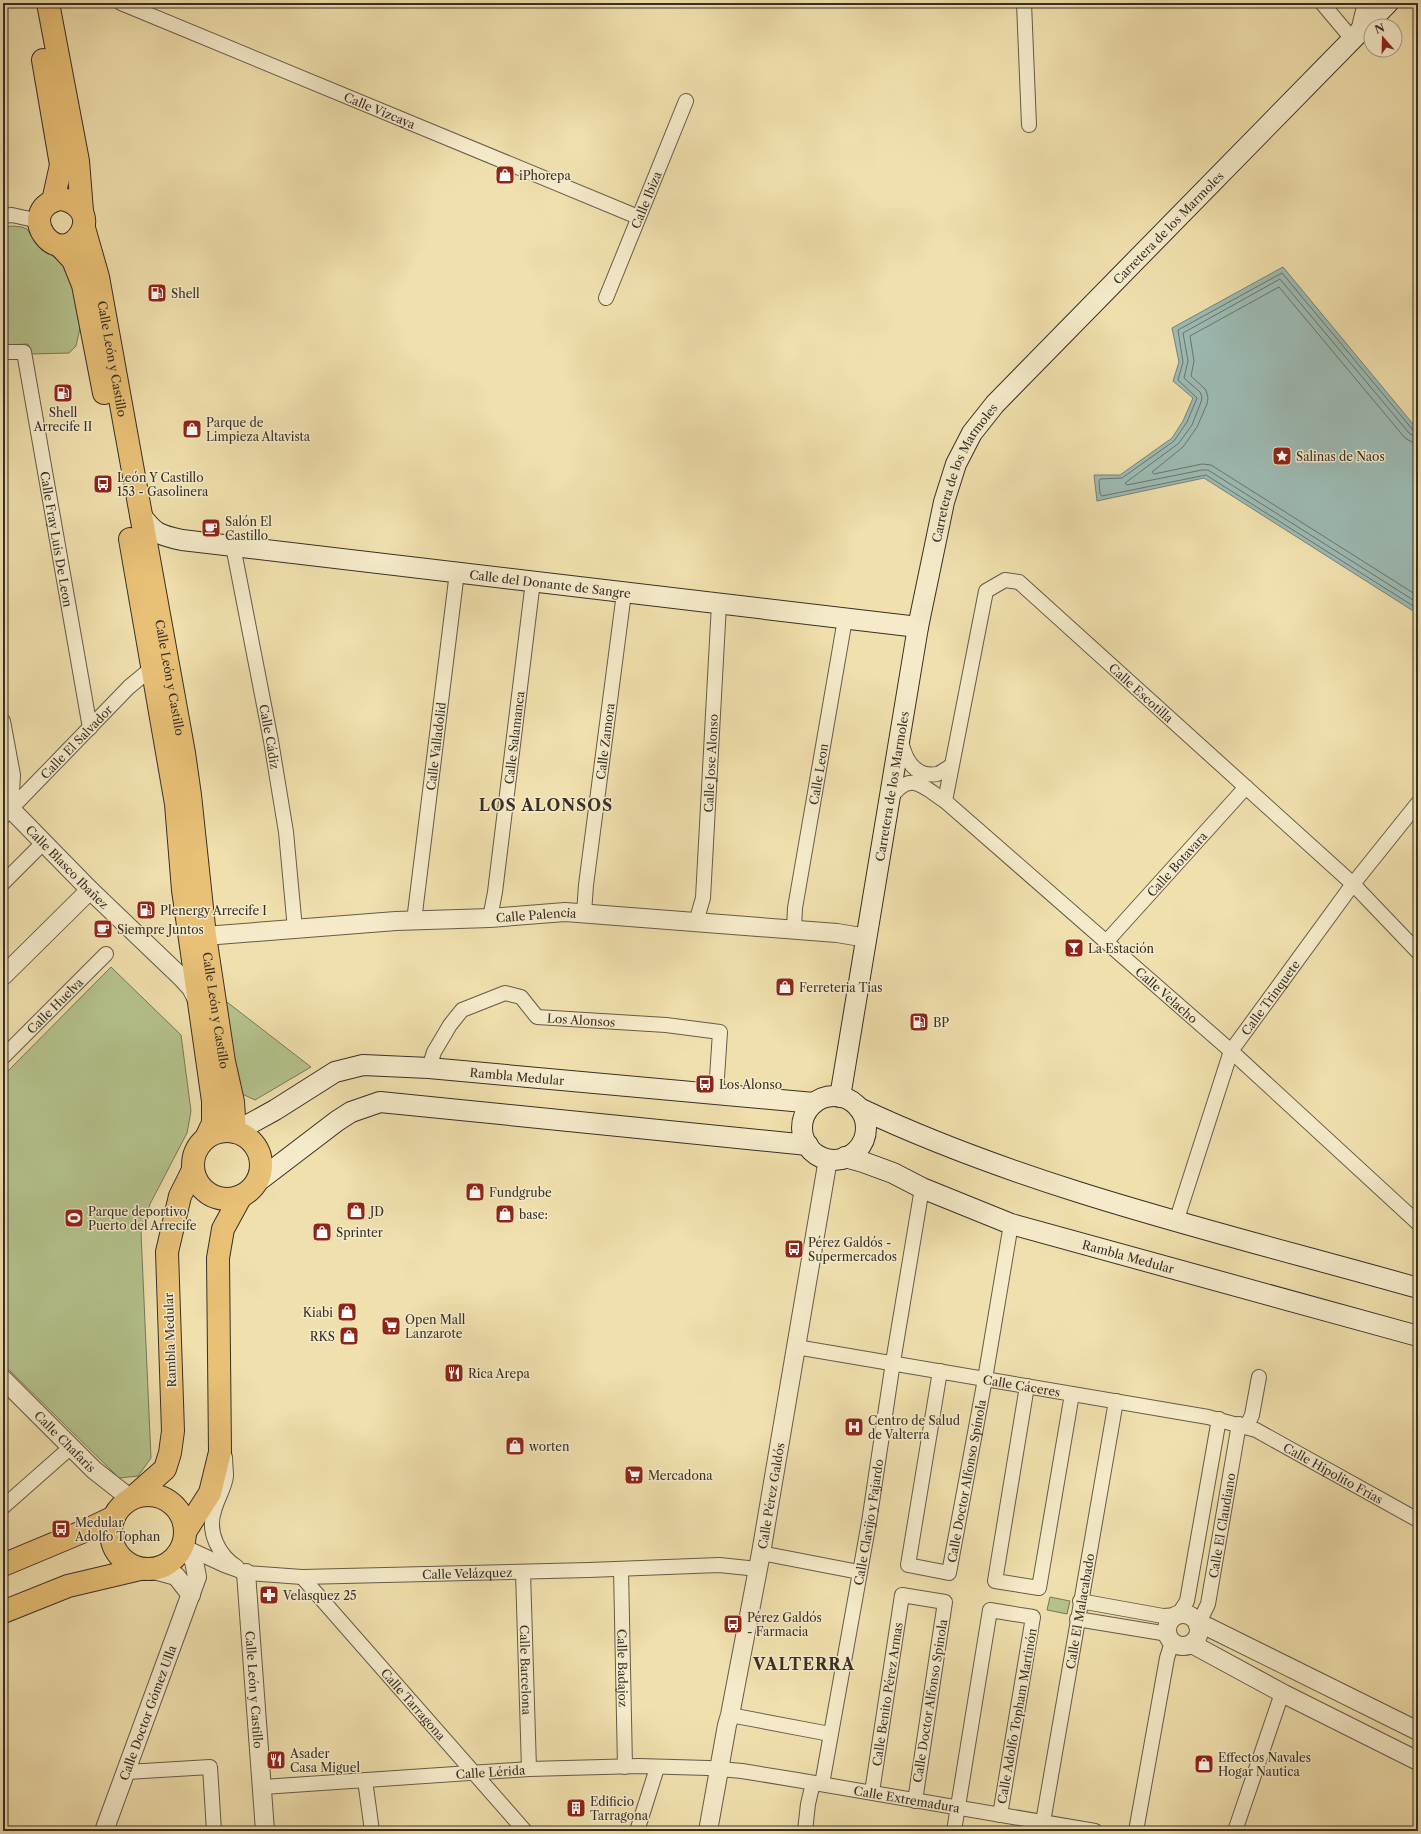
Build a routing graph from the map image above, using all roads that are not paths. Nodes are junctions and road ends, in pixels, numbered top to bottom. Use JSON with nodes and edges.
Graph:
{"nodes":[{"id":1,"x":34,"y":3,"type":"edge"},
{"id":2,"x":48,"y":3,"type":"edge"},
{"id":3,"x":121,"y":3,"type":"edge"},
{"id":4,"x":1024,"y":3,"type":"edge"},
{"id":5,"x":1322,"y":3,"type":"edge"},
{"id":6,"x":1365,"y":3,"type":"edge"},
{"id":7,"x":1388,"y":3,"type":"edge"},
{"id":8,"x":1348,"y":45,"type":"junction"},
{"id":9,"x":686,"y":101,"type":"dead end"},
{"id":10,"x":1029,"y":125,"type":"dead end"},
{"id":11,"x":53,"y":201,"type":"junction"},
{"id":12,"x":3,"y":216,"type":"edge"},
{"id":13,"x":638,"y":217,"type":"junction"},
{"id":14,"x":83,"y":219,"type":"junction"},
{"id":15,"x":39,"y":221,"type":"junction"},
{"id":16,"x":60,"y":246,"type":"junction"},
{"id":17,"x":606,"y":298,"type":"dead end"},
{"id":18,"x":3,"y":352,"type":"edge"},
{"id":19,"x":140,"y":514,"type":"junction"},
{"id":20,"x":182,"y":540,"type":"junction"},
{"id":21,"x":233,"y":546,"type":"junction"},
{"id":22,"x":149,"y":563,"type":"junction"},
{"id":23,"x":457,"y":572,"type":"junction"},
{"id":24,"x":533,"y":581,"type":"junction"},
{"id":25,"x":624,"y":593,"type":"junction"},
{"id":26,"x":720,"y":604,"type":"junction"},
{"id":27,"x":845,"y":619,"type":"junction"},
{"id":28,"x":918,"y":627,"type":"junction"},
{"id":29,"x":152,"y":668,"type":"junction"},
{"id":30,"x":3,"y":721,"type":"edge"},
{"id":31,"x":90,"y":728,"type":"junction"},
{"id":32,"x":951,"y":766,"type":"junction"},
{"id":33,"x":903,"y":770,"type":"junction"},
{"id":34,"x":1246,"y":787,"type":"junction"},
{"id":35,"x":890,"y":800,"type":"junction"},
{"id":36,"x":945,"y":801,"type":"junction"},
{"id":37,"x":1418,"y":803,"type":"edge"},
{"id":38,"x":6,"y":809,"type":"edge"},
{"id":39,"x":43,"y":843,"type":"junction"},
{"id":40,"x":3,"y":884,"type":"edge"},
{"id":41,"x":1354,"y":884,"type":"junction"},
{"id":42,"x":90,"y":890,"type":"junction"},
{"id":43,"x":584,"y":913,"type":"junction"},
{"id":44,"x":490,"y":918,"type":"junction"},
{"id":45,"x":414,"y":921,"type":"junction"},
{"id":46,"x":696,"y":922,"type":"junction"},
{"id":47,"x":295,"y":929,"type":"junction"},
{"id":48,"x":794,"y":929,"type":"junction"},
{"id":49,"x":205,"y":936,"type":"junction"},
{"id":50,"x":867,"y":938,"type":"junction"},
{"id":51,"x":1107,"y":941,"type":"junction"},
{"id":52,"x":1418,"y":952,"type":"edge"},
{"id":53,"x":106,"y":954,"type":"dead end"},
{"id":54,"x":3,"y":976,"type":"edge"},
{"id":55,"x":198,"y":1001,"type":"junction"},
{"id":56,"x":1231,"y":1051,"type":"junction"},
{"id":57,"x":3,"y":1057,"type":"edge"},
{"id":58,"x":428,"y":1068,"type":"junction"},
{"id":59,"x":716,"y":1093,"type":"junction"},
{"id":60,"x":840,"y":1097,"type":"junction"},
{"id":61,"x":232,"y":1102,"type":"junction"},
{"id":62,"x":814,"y":1103,"type":"junction"},
{"id":63,"x":859,"y":1108,"type":"junction"},
{"id":64,"x":275,"y":1110,"type":"junction"},
{"id":65,"x":236,"y":1132,"type":"junction"},
{"id":66,"x":206,"y":1138,"type":"junction"},
{"id":67,"x":808,"y":1145,"type":"junction"},
{"id":68,"x":837,"y":1158,"type":"junction"},
{"id":69,"x":193,"y":1170,"type":"junction"},
{"id":70,"x":922,"y":1188,"type":"junction"},
{"id":71,"x":249,"y":1189,"type":"junction"},
{"id":72,"x":1176,"y":1222,"type":"junction"},
{"id":73,"x":1418,"y":1223,"type":"edge"},
{"id":74,"x":1011,"y":1224,"type":"junction"},
{"id":75,"x":1418,"y":1288,"type":"edge"},
{"id":76,"x":1418,"y":1336,"type":"edge"},
{"id":77,"x":796,"y":1347,"type":"junction"},
{"id":78,"x":893,"y":1362,"type":"junction"},
{"id":79,"x":940,"y":1371,"type":"junction"},
{"id":80,"x":1260,"y":1377,"type":"dead end"},
{"id":81,"x":3,"y":1379,"type":"edge"},
{"id":82,"x":986,"y":1379,"type":"junction"},
{"id":83,"x":1027,"y":1386,"type":"junction"},
{"id":84,"x":1072,"y":1394,"type":"junction"},
{"id":85,"x":1116,"y":1402,"type":"junction"},
{"id":86,"x":1219,"y":1419,"type":"junction"},
{"id":87,"x":1243,"y":1425,"type":"junction"},
{"id":88,"x":219,"y":1428,"type":"junction"},
{"id":89,"x":71,"y":1447,"type":"junction"},
{"id":90,"x":132,"y":1499,"type":"junction"},
{"id":91,"x":3,"y":1507,"type":"edge"},
{"id":92,"x":114,"y":1517,"type":"junction"},
{"id":93,"x":1418,"y":1520,"type":"edge"},
{"id":94,"x":184,"y":1539,"type":"junction"},
{"id":95,"x":760,"y":1561,"type":"junction"},
{"id":96,"x":3,"y":1565,"type":"edge"},
{"id":97,"x":145,"y":1569,"type":"junction"},
{"id":98,"x":621,"y":1569,"type":"junction"},
{"id":99,"x":523,"y":1572,"type":"junction"},
{"id":100,"x":859,"y":1572,"type":"junction"},
{"id":101,"x":246,"y":1573,"type":"junction"},
{"id":102,"x":302,"y":1577,"type":"junction"},
{"id":103,"x":191,"y":1595,"type":"junction"},
{"id":104,"x":902,"y":1595,"type":"joint"},
{"id":105,"x":1080,"y":1601,"type":"junction"},
{"id":106,"x":3,"y":1612,"type":"edge"},
{"id":107,"x":1178,"y":1615,"type":"junction"},
{"id":108,"x":1077,"y":1619,"type":"junction"},
{"id":109,"x":1198,"y":1625,"type":"junction"},
{"id":110,"x":1170,"y":1638,"type":"junction"},
{"id":111,"x":1192,"y":1644,"type":"junction"},
{"id":112,"x":1284,"y":1694,"type":"junction"},
{"id":113,"x":730,"y":1715,"type":"junction"},
{"id":114,"x":1418,"y":1731,"type":"edge"},
{"id":115,"x":830,"y":1734,"type":"junction"},
{"id":116,"x":1418,"y":1761,"type":"edge"},
{"id":117,"x":625,"y":1767,"type":"junction"},
{"id":118,"x":657,"y":1768,"type":"junction"},
{"id":119,"x":529,"y":1769,"type":"junction"},
{"id":120,"x":719,"y":1769,"type":"junction"},
{"id":121,"x":127,"y":1772,"type":"junction"},
{"id":122,"x":474,"y":1773,"type":"junction"},
{"id":123,"x":365,"y":1780,"type":"junction"},
{"id":124,"x":817,"y":1784,"type":"junction"},
{"id":125,"x":263,"y":1788,"type":"junction"},
{"id":126,"x":872,"y":1792,"type":"junction"},
{"id":127,"x":915,"y":1801,"type":"junction"},
{"id":128,"x":958,"y":1808,"type":"junction"},
{"id":129,"x":1000,"y":1814,"type":"junction"},
{"id":130,"x":1043,"y":1822,"type":"junction"},
{"id":131,"x":104,"y":1831,"type":"edge"},
{"id":132,"x":214,"y":1831,"type":"edge"},
{"id":133,"x":265,"y":1831,"type":"edge"},
{"id":134,"x":372,"y":1831,"type":"edge"},
{"id":135,"x":525,"y":1831,"type":"edge"},
{"id":136,"x":637,"y":1831,"type":"edge"},
{"id":137,"x":708,"y":1831,"type":"edge"},
{"id":138,"x":805,"y":1831,"type":"edge"},
{"id":139,"x":954,"y":1831,"type":"edge"},
{"id":140,"x":1095,"y":1831,"type":"edge"},
{"id":141,"x":1136,"y":1831,"type":"edge"},
{"id":142,"x":1235,"y":1831,"type":"edge"}],
"edges":[{"from":1,"to":11,"type":"main road"},
{"from":2,"to":14,"type":"main road","name":"Calle León y Castillo"},
{"from":3,"to":13,"type":"street","name":"Calle Vizcaya"},
{"from":4,"to":10,"type":"street"},
{"from":5,"to":8,"type":"street"},
{"from":6,"to":8,"type":"street"},
{"from":7,"to":8,"type":"main road","name":"Carretera de los Marmoles"},
{"from":8,"to":28,"type":"main road","name":"Carretera de los Marmoles"},
{"from":9,"to":13,"type":"street","name":"Calle Ibiza"},
{"from":11,"to":14,"type":"main road"},
{"from":11,"to":15,"type":"main road"},
{"from":12,"to":15,"type":"street"},
{"from":13,"to":17,"type":"street","name":"Calle Ibiza"},
{"from":14,"to":16,"type":"main road"},
{"from":14,"to":19,"type":"main road","name":"Calle León y Castillo"},
{"from":15,"to":16,"type":"main road"},
{"from":16,"to":29,"type":"main road","name":"Calle León y Castillo"},
{"from":18,"to":31,"type":"street","name":"Calle Fray Luis De Leon"},
{"from":19,"to":20,"type":"main road","name":"Calle del Donante de Sangre"},
{"from":19,"to":22,"type":"main road","name":"Calle León y Castillo"},
{"from":20,"to":21,"type":"main road","name":"Calle del Donante de Sangre"},
{"from":20,"to":22,"type":"main road","name":"Calle del Donante de Sangre"},
{"from":21,"to":23,"type":"main road","name":"Calle del Donante de Sangre"},
{"from":21,"to":47,"type":"street","name":"Calle Cádiz"},
{"from":22,"to":49,"type":"main road","name":"Calle León y Castillo"},
{"from":23,"to":24,"type":"main road","name":"Calle del Donante de Sangre"},
{"from":23,"to":45,"type":"street","name":"Calle Valladolid"},
{"from":24,"to":25,"type":"main road","name":"Calle del Donante de Sangre"},
{"from":24,"to":44,"type":"street","name":"Calle Salamanca"},
{"from":25,"to":26,"type":"main road","name":"Calle del Donante de Sangre"},
{"from":25,"to":43,"type":"street","name":"Calle Zamora"},
{"from":26,"to":27,"type":"main road","name":"Calle del Donante de Sangre"},
{"from":26,"to":46,"type":"street","name":"Calle Jose Alonso"},
{"from":27,"to":28,"type":"main road","name":"Calle del Donante de Sangre"},
{"from":27,"to":48,"type":"street","name":"Calle Leon"},
{"from":28,"to":33,"type":"main road","name":"Carretera de los Marmoles"},
{"from":29,"to":31,"type":"street","name":"Calle El Salvador"},
{"from":29,"to":55,"type":"main road","name":"Calle León y Castillo"},
{"from":30,"to":38,"type":"street"},
{"from":31,"to":38,"type":"street","name":"Calle El Salvador"},
{"from":32,"to":33,"type":"street"},
{"from":32,"to":34,"type":"street","name":"Calle Escotilla"},
{"from":32,"to":36,"type":"street","name":"Calle Escotilla"},
{"from":33,"to":35,"type":"main road","name":"Carretera de los Marmoles"},
{"from":34,"to":41,"type":"street","name":"Calle Escotilla"},
{"from":34,"to":51,"type":"street","name":"Calle Botavara"},
{"from":35,"to":36,"type":"street","name":"Calle Velacho"},
{"from":35,"to":50,"type":"main road","name":"Carretera de los Marmoles"},
{"from":36,"to":51,"type":"street","name":"Calle Velacho"},
{"from":37,"to":41,"type":"street","name":"Calle Trinquete"},
{"from":38,"to":39,"type":"street","name":"Calle Blasco Ibañez"},
{"from":39,"to":40,"type":"street"},
{"from":39,"to":42,"type":"street","name":"Calle Blasco Ibañez"},
{"from":41,"to":52,"type":"street","name":"Calle Escotilla"},
{"from":41,"to":56,"type":"street","name":"Calle Trinquete"},
{"from":42,"to":54,"type":"street"},
{"from":42,"to":55,"type":"street","name":"Calle Blasco Ibañez"},
{"from":43,"to":44,"type":"street","name":"Calle Palencia"},
{"from":43,"to":46,"type":"street","name":"Calle Palencia"},
{"from":44,"to":45,"type":"street","name":"Calle Palencia"},
{"from":45,"to":47,"type":"street","name":"Calle Palencia"},
{"from":46,"to":48,"type":"street","name":"Calle Palencia"},
{"from":47,"to":49,"type":"street","name":"Calle Palencia"},
{"from":48,"to":50,"type":"street","name":"Calle Palencia"},
{"from":49,"to":61,"type":"main road","name":"Calle León y Castillo"},
{"from":50,"to":60,"type":"main road","name":"Carretera de los Marmoles"},
{"from":51,"to":56,"type":"street","name":"Calle Velacho"},
{"from":53,"to":57,"type":"street","name":"Calle Huelva"},
{"from":55,"to":66,"type":"main road","name":"Calle León y Castillo"},
{"from":56,"to":72,"type":"street","name":"Calle Trinquete"},
{"from":56,"to":73,"type":"street","name":"Calle Velacho"},
{"from":58,"to":59,"type":"main road","name":"Rambla Medular"},
{"from":58,"to":59,"type":"street","name":"Los Alonsos"},
{"from":58,"to":64,"type":"main road","name":"Rambla Medular"},
{"from":59,"to":62,"type":"main road","name":"Rambla Medular"},
{"from":60,"to":62,"type":"main road"},
{"from":60,"to":63,"type":"main road"},
{"from":61,"to":64,"type":"main road"},
{"from":61,"to":65,"type":"main road","name":"Calle León y Castillo"},
{"from":62,"to":67,"type":"main road"},
{"from":63,"to":68,"type":"main road"},
{"from":63,"to":72,"type":"main road"},
{"from":64,"to":65,"type":"main road","name":"Rambla Medular"},
{"from":65,"to":66,"type":"main road"},
{"from":65,"to":71,"type":"main road"},
{"from":66,"to":69,"type":"main road"},
{"from":67,"to":68,"type":"main road"},
{"from":67,"to":71,"type":"main road"},
{"from":68,"to":70,"type":"main road","name":"Rambla Medular"},
{"from":68,"to":77,"type":"street","name":"Calle Pérez Galdós"},
{"from":69,"to":71,"type":"main road"},
{"from":69,"to":90,"type":"main road","name":"Rambla Medular"},
{"from":70,"to":74,"type":"main road","name":"Rambla Medular"},
{"from":70,"to":78,"type":"street","name":"Calle Clavijo y Fajardo"},
{"from":71,"to":88,"type":"main road"},
{"from":72,"to":75,"type":"main road"},
{"from":74,"to":76,"type":"main road","name":"Rambla Medular"},
{"from":74,"to":82,"type":"street","name":"Calle Doctor Alfonso Spínola"},
{"from":77,"to":78,"type":"street","name":"Calle Cáceres"},
{"from":77,"to":95,"type":"street","name":"Calle Pérez Galdós"},
{"from":78,"to":79,"type":"street","name":"Calle Cáceres"},
{"from":78,"to":100,"type":"street","name":"Calle Clavijo y Fajardo"},
{"from":79,"to":82,"type":"street","name":"Calle Cáceres"},
{"from":79,"to":82,"type":"street","name":"Calle Doctor Alfonso Spínola"},
{"from":80,"to":87,"type":"street","name":"Calle El Claudiano"},
{"from":81,"to":89,"type":"street","name":"Calle Chafaris"},
{"from":82,"to":83,"type":"street","name":"Calle Cáceres"},
{"from":83,"to":84,"type":"street","name":"Calle Cáceres"},
{"from":83,"to":84,"type":"street"},
{"from":84,"to":85,"type":"street","name":"Calle Cáceres"},
{"from":85,"to":86,"type":"street","name":"Calle Cáceres"},
{"from":85,"to":105,"type":"street","name":"Calle El Malacabado"},
{"from":86,"to":87,"type":"street","name":"Calle Cáceres"},
{"from":86,"to":107,"type":"street","name":"Calle El Claudiano"},
{"from":87,"to":93,"type":"street","name":"Calle Hipolito Frias"},
{"from":87,"to":109,"type":"street","name":"Calle El Claudiano"},
{"from":88,"to":94,"type":"main road"},
{"from":88,"to":101,"type":"street"},
{"from":89,"to":90,"type":"street","name":"Calle Chafaris"},
{"from":89,"to":91,"type":"street"},
{"from":90,"to":92,"type":"main road"},
{"from":90,"to":94,"type":"main road"},
{"from":92,"to":96,"type":"main road"},
{"from":92,"to":97,"type":"main road"},
{"from":94,"to":97,"type":"main road"},
{"from":94,"to":101,"type":"street","name":"Calle Velázquez"},
{"from":94,"to":103,"type":"street","name":"Calle Doctor Gómez Ulla"},
{"from":95,"to":98,"type":"street","name":"Calle Velázquez"},
{"from":95,"to":100,"type":"street","name":"Calle Velázquez"},
{"from":95,"to":113,"type":"street","name":"Calle Pérez Galdós"},
{"from":97,"to":103,"type":"street"},
{"from":97,"to":106,"type":"main road"},
{"from":98,"to":99,"type":"street","name":"Calle Velázquez"},
{"from":98,"to":117,"type":"street","name":"Calle Badajoz"},
{"from":99,"to":102,"type":"street","name":"Calle Velázquez"},
{"from":99,"to":119,"type":"street","name":"Calle Barcelona"},
{"from":100,"to":115,"type":"street","name":"Calle Clavijo y Fajardo"},
{"from":101,"to":102,"type":"street","name":"Calle Velázquez"},
{"from":101,"to":125,"type":"street","name":"Calle León y Castillo"},
{"from":102,"to":122,"type":"street","name":"Calle Tarragona"},
{"from":103,"to":121,"type":"street","name":"Calle Doctor Gómez Ulla"},
{"from":104,"to":126,"type":"street","name":"Calle Benito Pérez Armas"},
{"from":104,"to":127,"type":"street","name":"Calle Doctor Alfonso Spinola"},
{"from":105,"to":107,"type":"street"},
{"from":105,"to":108,"type":"street","name":"Calle El Malacabado"},
{"from":107,"to":109,"type":"street"},
{"from":107,"to":110,"type":"street"},
{"from":108,"to":110,"type":"street"},
{"from":108,"to":130,"type":"street","name":"Calle El Malacabado"},
{"from":109,"to":111,"type":"street"},
{"from":109,"to":114,"type":"street"},
{"from":110,"to":111,"type":"street"},
{"from":110,"to":141,"type":"street"},
{"from":111,"to":112,"type":"street"},
{"from":112,"to":116,"type":"street"},
{"from":112,"to":142,"type":"street"},
{"from":113,"to":115,"type":"street"},
{"from":113,"to":120,"type":"street","name":"Calle Pérez Galdós"},
{"from":115,"to":124,"type":"street","name":"Calle Clavijo y Fajardo"},
{"from":117,"to":118,"type":"street","name":"Calle Lérida"},
{"from":117,"to":119,"type":"street","name":"Calle Lérida"},
{"from":118,"to":120,"type":"street","name":"Calle Lérida"},
{"from":118,"to":136,"type":"street"},
{"from":119,"to":122,"type":"street","name":"Calle Lérida"},
{"from":120,"to":124,"type":"street","name":"Calle Extremadura"},
{"from":120,"to":137,"type":"street","name":"Calle Pérez Galdós"},
{"from":121,"to":131,"type":"street","name":"Calle Doctor Gómez Ulla"},
{"from":121,"to":132,"type":"street"},
{"from":122,"to":123,"type":"street","name":"Calle Lérida"},
{"from":122,"to":135,"type":"street","name":"Calle Tarragona"},
{"from":123,"to":125,"type":"street","name":"Calle Lérida"},
{"from":123,"to":134,"type":"street"},
{"from":124,"to":126,"type":"street","name":"Calle Extremadura"},
{"from":124,"to":138,"type":"street","name":"Calle Clavijo y Fajardo"},
{"from":125,"to":133,"type":"street","name":"Calle León y Castillo"},
{"from":126,"to":127,"type":"street","name":"Calle Extremadura"},
{"from":127,"to":128,"type":"street","name":"Calle Extremadura"},
{"from":128,"to":129,"type":"street","name":"Calle Extremadura"},
{"from":128,"to":129,"type":"street","name":"Calle Adolfo Topham Martinón"},
{"from":128,"to":139,"type":"street"},
{"from":129,"to":130,"type":"street","name":"Calle Extremadura"},
{"from":130,"to":140,"type":"street","name":"Calle Extremadura"}]}
